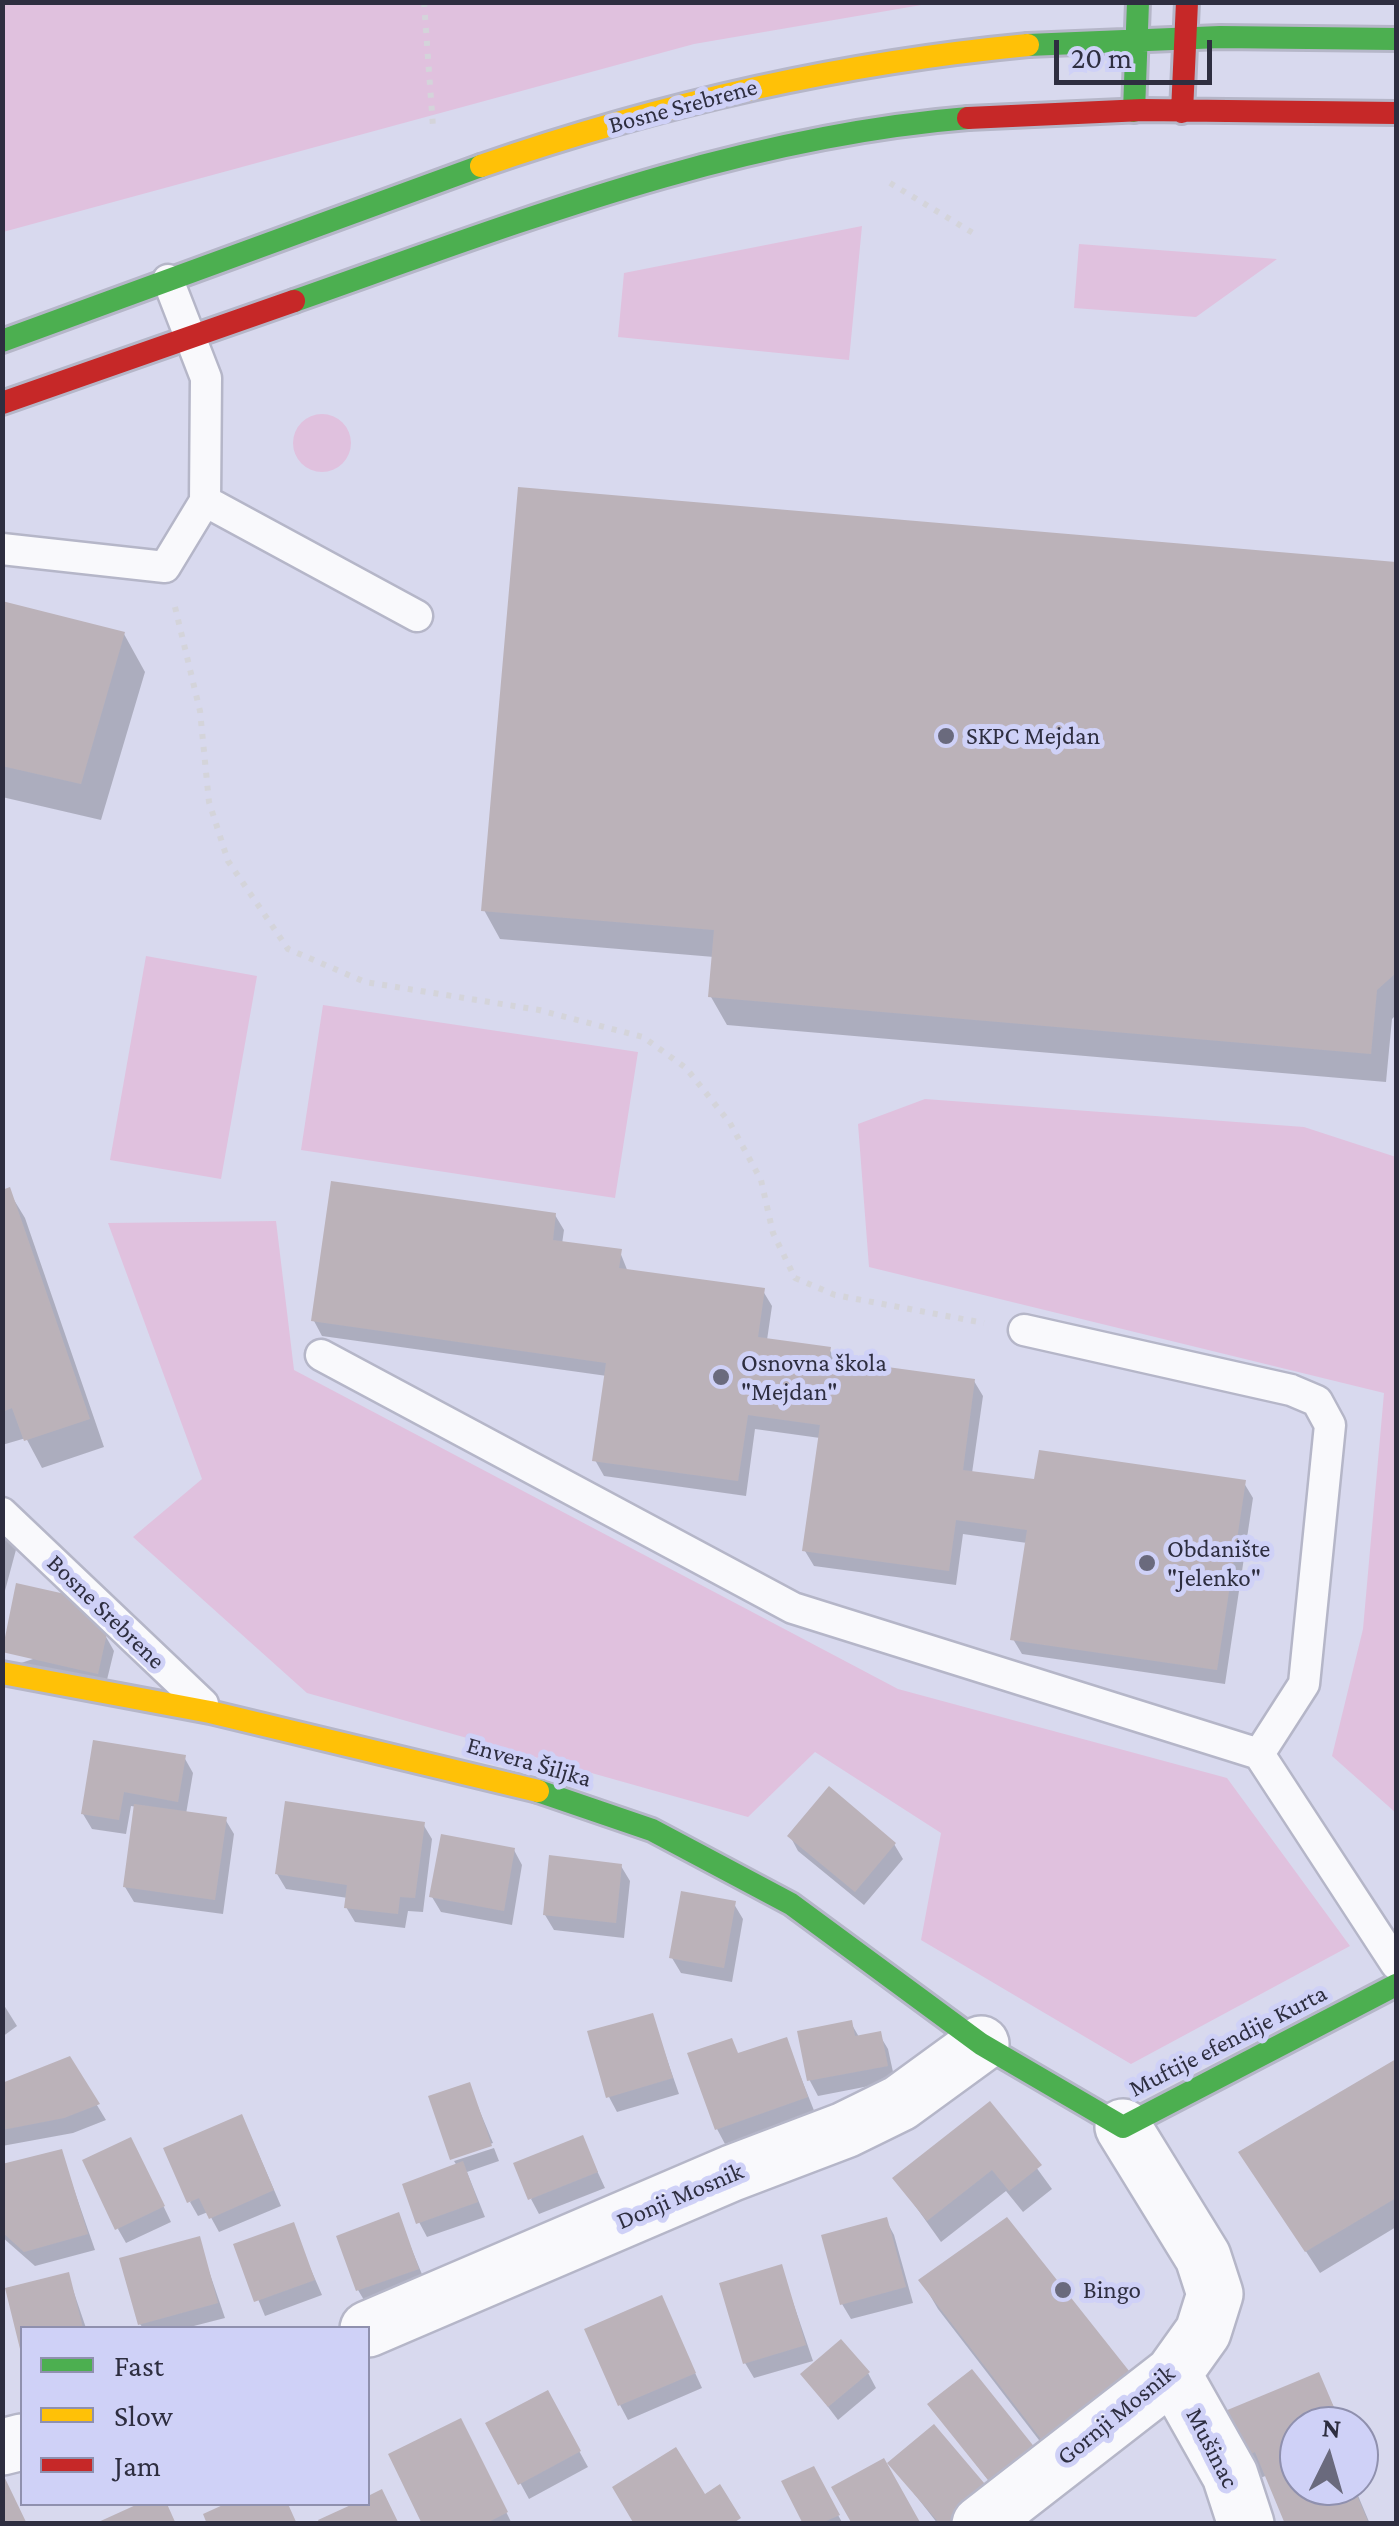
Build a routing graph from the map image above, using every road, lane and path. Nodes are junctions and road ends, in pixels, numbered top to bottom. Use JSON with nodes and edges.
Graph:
{"nodes":[{"id":1,"x":424,"y":2,"type":"edge"},
{"id":2,"x":1138,"y":2,"type":"edge"},
{"id":3,"x":1187,"y":2,"type":"edge"},
{"id":4,"x":1186,"y":38,"type":"junction"},
{"id":5,"x":1396,"y":39,"type":"edge"},
{"id":6,"x":1136,"y":40,"type":"junction"},
{"id":7,"x":1134,"y":111,"type":"junction"},
{"id":8,"x":1182,"y":112,"type":"junction"},
{"id":9,"x":1396,"y":113,"type":"edge"},
{"id":10,"x":433,"y":130,"type":"dead end"},
{"id":11,"x":884,"y":178,"type":"dead end"},
{"id":12,"x":978,"y":236,"type":"dead end"},
{"id":13,"x":168,"y":280,"type":"junction"},
{"id":14,"x":190,"y":339,"type":"junction"},
{"id":15,"x":2,"y":340,"type":"edge"},
{"id":16,"x":2,"y":403,"type":"edge"},
{"id":17,"x":205,"y":500,"type":"junction"},
{"id":18,"x":2,"y":550,"type":"edge"},
{"id":19,"x":166,"y":567,"type":"junction"},
{"id":20,"x":417,"y":616,"type":"dead end"},
{"id":21,"x":1024,"y":1330,"type":"joint"},
{"id":22,"x":321,"y":1355,"type":"dead end"},
{"id":23,"x":2,"y":1513,"type":"edge"},
{"id":24,"x":2,"y":1673,"type":"edge"},
{"id":25,"x":210,"y":1712,"type":"junction"},
{"id":26,"x":1260,"y":1754,"type":"junction"},
{"id":27,"x":1396,"y":1964,"type":"edge"},
{"id":28,"x":1396,"y":1985,"type":"edge"},
{"id":29,"x":981,"y":2044,"type":"junction"},
{"id":30,"x":1123,"y":2126,"type":"junction"},
{"id":31,"x":370,"y":2328,"type":"edge"},
{"id":32,"x":1173,"y":2374,"type":"junction"},
{"id":33,"x":980,"y":2524,"type":"edge"},
{"id":34,"x":1246,"y":2524,"type":"edge"}],
"edges":[{"from":1,"to":10,"type":"path"},
{"from":2,"to":6,"type":"main road"},
{"from":3,"to":4,"type":"main road"},
{"from":4,"to":5,"type":"main road","name":"Bosne Srebrene"},
{"from":4,"to":6,"type":"main road","name":"Bosne Srebrene"},
{"from":4,"to":8,"type":"main road"},
{"from":6,"to":7,"type":"main road"},
{"from":6,"to":13,"type":"main road","name":"Bosne Srebrene"},
{"from":7,"to":8,"type":"main road"},
{"from":7,"to":14,"type":"main road"},
{"from":8,"to":9,"type":"main road"},
{"from":11,"to":12,"type":"path"},
{"from":13,"to":14,"type":"lane"},
{"from":13,"to":15,"type":"main road","name":"Bosne Srebrene"},
{"from":14,"to":16,"type":"main road"},
{"from":14,"to":17,"type":"lane"},
{"from":17,"to":19,"type":"lane"},
{"from":17,"to":20,"type":"lane"},
{"from":18,"to":19,"type":"lane"},
{"from":19,"to":21,"type":"path"},
{"from":21,"to":26,"type":"lane"},
{"from":22,"to":26,"type":"lane"},
{"from":23,"to":25,"type":"lane","name":"Bosne Srebrene"},
{"from":24,"to":25,"type":"main road","name":"Envera Šiljka"},
{"from":25,"to":29,"type":"main road","name":"Envera Šiljka"},
{"from":26,"to":27,"type":"lane"},
{"from":28,"to":30,"type":"main road","name":"Muftije efendije Kurta"},
{"from":29,"to":30,"type":"main road","name":"Muftije efendije Kurta"},
{"from":29,"to":31,"type":"street","name":"Donji Mosnik"},
{"from":30,"to":32,"type":"street","name":"Gornji Mosnik"},
{"from":32,"to":33,"type":"street","name":"Gornji Mosnik"},
{"from":32,"to":34,"type":"street","name":"Mušinac"}]}
